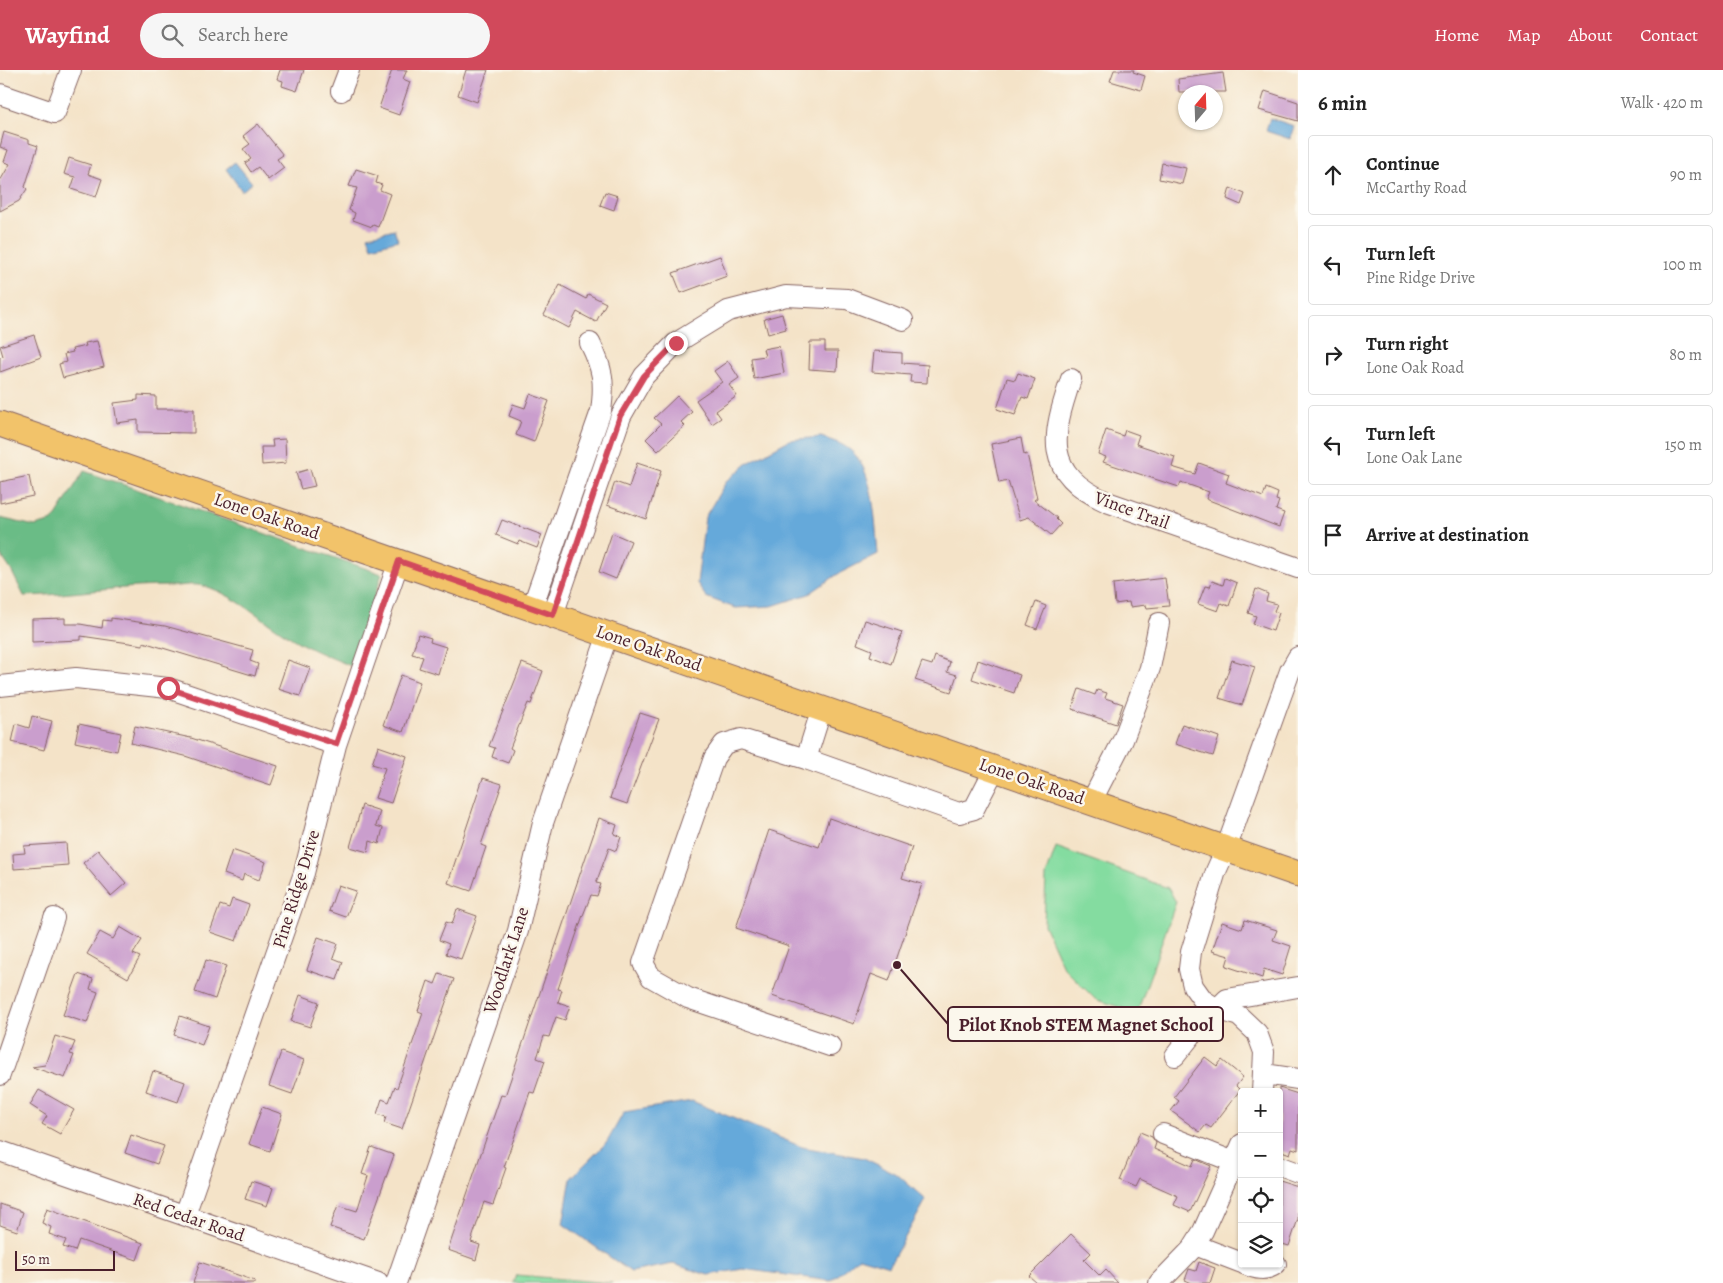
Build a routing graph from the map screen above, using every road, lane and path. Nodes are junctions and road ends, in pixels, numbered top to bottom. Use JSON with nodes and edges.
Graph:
{"nodes":[{"id":1,"x":71,"y":70,"type":"edge"},
{"id":2,"x":349,"y":70,"type":"edge"},
{"id":3,"x":341,"y":92,"type":"dead end"},
{"id":4,"x":0,"y":94,"type":"edge"},
{"id":5,"x":904,"y":320,"type":"dead end"},
{"id":6,"x":590,"y":343,"type":"dead end"},
{"id":7,"x":1071,"y":379,"type":"dead end"},
{"id":8,"x":0,"y":424,"type":"edge"},
{"id":9,"x":399,"y":561,"type":"junction"},
{"id":10,"x":1298,"y":568,"type":"edge"},
{"id":11,"x":543,"y":611,"type":"junction"},
{"id":12,"x":1159,"y":623,"type":"dead end"},
{"id":13,"x":608,"y":634,"type":"junction"},
{"id":14,"x":1298,"y":657,"type":"edge"},
{"id":15,"x":0,"y":686,"type":"edge"},
{"id":16,"x":822,"y":708,"type":"junction"},
{"id":17,"x":336,"y":744,"type":"junction"},
{"id":18,"x":806,"y":759,"type":"junction"},
{"id":19,"x":995,"y":768,"type":"junction"},
{"id":20,"x":1091,"y":802,"type":"junction"},
{"id":21,"x":1226,"y":849,"type":"junction"},
{"id":22,"x":1298,"y":874,"type":"edge"},
{"id":23,"x":54,"y":918,"type":"dead end"},
{"id":24,"x":1298,"y":987,"type":"edge"},
{"id":25,"x":1216,"y":1008,"type":"junction"},
{"id":26,"x":830,"y":1046,"type":"dead end"},
{"id":27,"x":1175,"y":1056,"type":"dead end"},
{"id":28,"x":0,"y":1075,"type":"edge"},
{"id":29,"x":1298,"y":1079,"type":"edge"},
{"id":30,"x":1263,"y":1083,"type":"edge"},
{"id":31,"x":1163,"y":1134,"type":"dead end"},
{"id":32,"x":0,"y":1151,"type":"edge"},
{"id":33,"x":1238,"y":1152,"type":"edge"},
{"id":34,"x":1238,"y":1154,"type":"edge"},
{"id":35,"x":1283,"y":1167,"type":"edge"},
{"id":36,"x":1298,"y":1173,"type":"edge"},
{"id":37,"x":185,"y":1216,"type":"junction"},
{"id":38,"x":1195,"y":1244,"type":"junction"},
{"id":39,"x":1238,"y":1262,"type":"edge"},
{"id":40,"x":1256,"y":1268,"type":"edge"},
{"id":41,"x":1270,"y":1268,"type":"edge"},
{"id":42,"x":378,"y":1283,"type":"edge"},
{"id":43,"x":396,"y":1283,"type":"edge"},
{"id":44,"x":1159,"y":1283,"type":"edge"}],
"edges":[{"from":1,"to":4,"type":"street"},
{"from":2,"to":3,"type":"street"},
{"from":5,"to":11,"type":"street"},
{"from":6,"to":11,"type":"street"},
{"from":7,"to":10,"type":"street","name":"Vince Trail"},
{"from":8,"to":9,"type":"main road","name":"Lone Oak Road"},
{"from":9,"to":11,"type":"main road","name":"Lone Oak Road"},
{"from":9,"to":17,"type":"street","name":"Pine Ridge Drive"},
{"from":11,"to":13,"type":"main road","name":"Lone Oak Road"},
{"from":12,"to":20,"type":"street"},
{"from":13,"to":16,"type":"main road","name":"Lone Oak Road"},
{"from":13,"to":43,"type":"street","name":"Woodlark Lane"},
{"from":14,"to":21,"type":"street"},
{"from":15,"to":17,"type":"street"},
{"from":16,"to":18,"type":"street"},
{"from":16,"to":19,"type":"main road","name":"Lone Oak Road"},
{"from":17,"to":37,"type":"street","name":"Pine Ridge Drive"},
{"from":18,"to":19,"type":"street"},
{"from":18,"to":26,"type":"street"},
{"from":19,"to":20,"type":"main road","name":"Lone Oak Road"},
{"from":20,"to":21,"type":"main road","name":"Lone Oak Road"},
{"from":21,"to":22,"type":"main road","name":"Lone Oak Road"},
{"from":21,"to":25,"type":"street"},
{"from":23,"to":28,"type":"street"},
{"from":24,"to":25,"type":"street"},
{"from":25,"to":27,"type":"street"},
{"from":25,"to":30,"type":"street"},
{"from":29,"to":30,"type":"street"},
{"from":31,"to":33,"type":"street"},
{"from":32,"to":37,"type":"street","name":"Red Cedar Road"},
{"from":34,"to":38,"type":"street"},
{"from":35,"to":36,"type":"street"},
{"from":37,"to":42,"type":"street","name":"Red Cedar Road"},
{"from":38,"to":39,"type":"street"},
{"from":38,"to":44,"type":"street"},
{"from":40,"to":41,"type":"street"}]}
